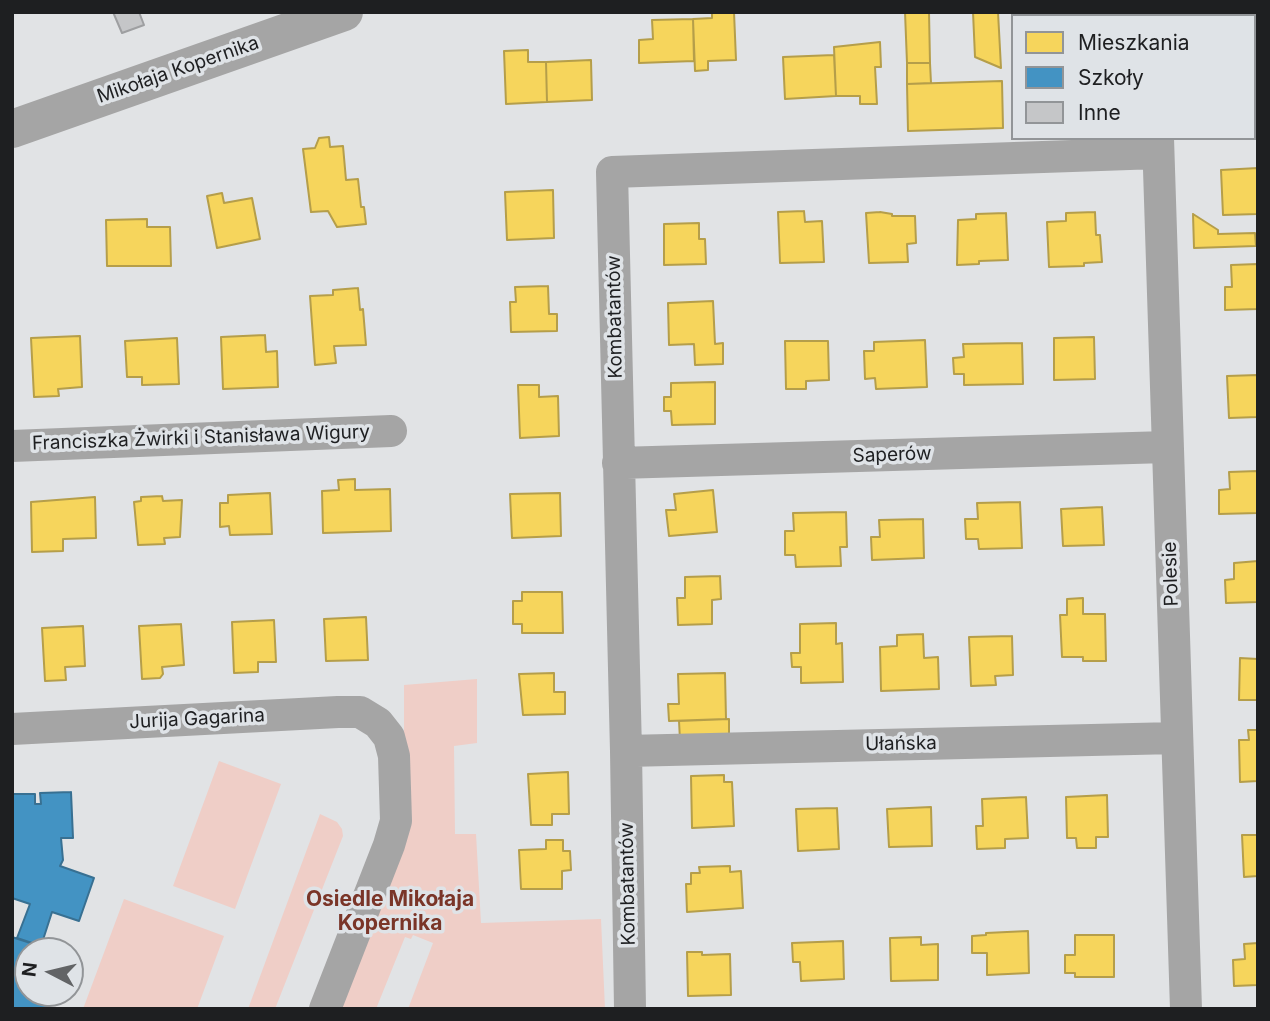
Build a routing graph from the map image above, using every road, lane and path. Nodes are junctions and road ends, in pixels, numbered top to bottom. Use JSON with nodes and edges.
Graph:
{"nodes":[{"id":1,"x":344,"y":12,"type":"edge"},
{"id":2,"x":12,"y":129,"type":"edge"},
{"id":3,"x":1158,"y":146,"type":"edge"},
{"id":4,"x":391,"y":431,"type":"dead end"},
{"id":5,"x":12,"y":446,"type":"edge"},
{"id":6,"x":1167,"y":447,"type":"junction"},
{"id":7,"x":618,"y":464,"type":"junction"},
{"id":8,"x":12,"y":729,"type":"edge"},
{"id":9,"x":1175,"y":738,"type":"junction"},
{"id":10,"x":626,"y":751,"type":"junction"},
{"id":11,"x":325,"y":1009,"type":"edge"},
{"id":12,"x":629,"y":1009,"type":"edge"},
{"id":13,"x":1186,"y":1009,"type":"edge"}],
"edges":[{"from":1,"to":2,"type":"street","name":"Mikołaja Kopernika"},
{"from":3,"to":6,"type":"street","name":"Polesie"},
{"from":3,"to":7,"type":"street","name":"Kombatantów"},
{"from":4,"to":5,"type":"street","name":"Franciszka Żwirki i Stanisława Wigury"},
{"from":6,"to":7,"type":"street","name":"Saperów"},
{"from":6,"to":9,"type":"street","name":"Polesie"},
{"from":7,"to":10,"type":"street","name":"Kombatantów"},
{"from":8,"to":11,"type":"street","name":"Jurija Gagarina"},
{"from":9,"to":10,"type":"street","name":"Ułańska"},
{"from":9,"to":13,"type":"street","name":"Polesie"},
{"from":10,"to":12,"type":"street","name":"Kombatantów"}]}
